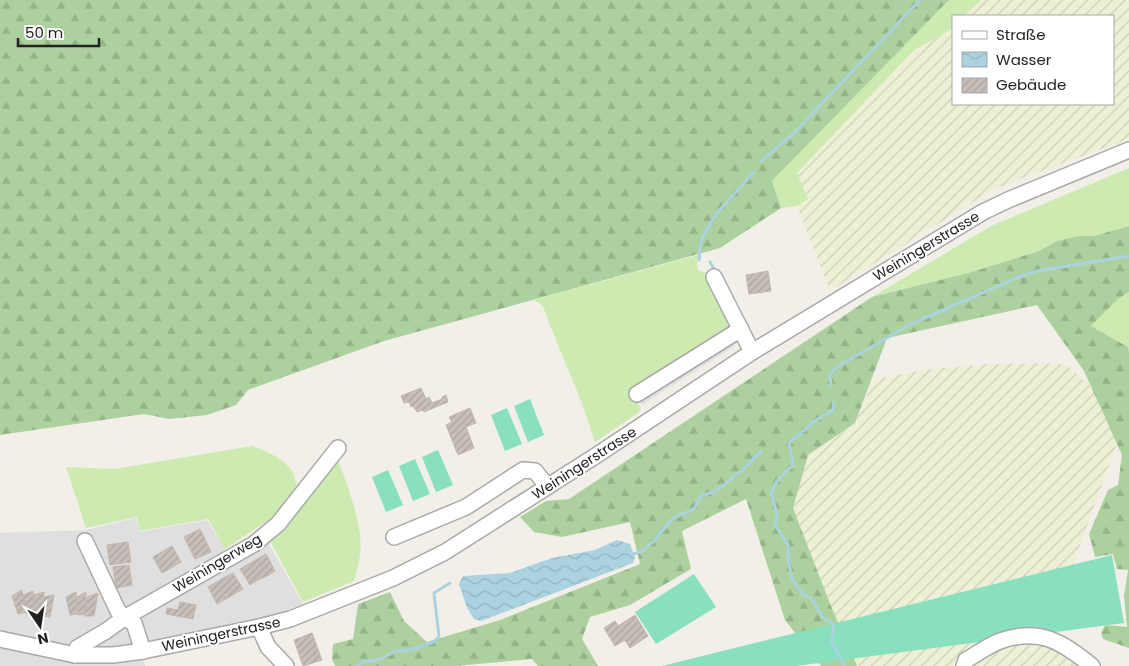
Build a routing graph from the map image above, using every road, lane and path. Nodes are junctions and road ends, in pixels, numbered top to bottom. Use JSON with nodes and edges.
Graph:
{"nodes":[{"id":1,"x":1129,"y":150,"type":"edge"},
{"id":2,"x":714,"y":277,"type":"dead end"},
{"id":3,"x":741,"y":329,"type":"junction"},
{"id":4,"x":752,"y":352,"type":"junction"},
{"id":5,"x":636,"y":394,"type":"dead end"},
{"id":6,"x":338,"y":448,"type":"dead end"},
{"id":7,"x":547,"y":486,"type":"junction"},
{"id":8,"x":394,"y":537,"type":"dead end"},
{"id":9,"x":85,"y":541,"type":"dead end"},
{"id":10,"x":124,"y":618,"type":"junction"},
{"id":11,"x":259,"y":627,"type":"junction"},
{"id":12,"x":0,"y":639,"type":"edge"},
{"id":13,"x":143,"y":651,"type":"junction"},
{"id":14,"x":75,"y":655,"type":"junction"},
{"id":15,"x":965,"y":663,"type":"edge"},
{"id":16,"x":286,"y":666,"type":"edge"},
{"id":17,"x":1092,"y":666,"type":"edge"}],
"edges":[{"from":1,"to":4,"type":"street","name":"Weiningerstrasse"},
{"from":2,"to":3,"type":"street"},
{"from":3,"to":4,"type":"street"},
{"from":3,"to":5,"type":"street"},
{"from":4,"to":7,"type":"street","name":"Weiningerstrasse"},
{"from":6,"to":10,"type":"street","name":"Weiningerweg"},
{"from":7,"to":8,"type":"street"},
{"from":7,"to":11,"type":"street","name":"Weiningerstrasse"},
{"from":9,"to":10,"type":"street"},
{"from":10,"to":13,"type":"street"},
{"from":10,"to":14,"type":"street","name":"Weiningerweg"},
{"from":11,"to":13,"type":"street","name":"Weiningerstrasse"},
{"from":11,"to":16,"type":"street"},
{"from":12,"to":14,"type":"street","name":"Weiningerstrasse"},
{"from":13,"to":14,"type":"street","name":"Weiningerstrasse"},
{"from":15,"to":17,"type":"street"}]}
